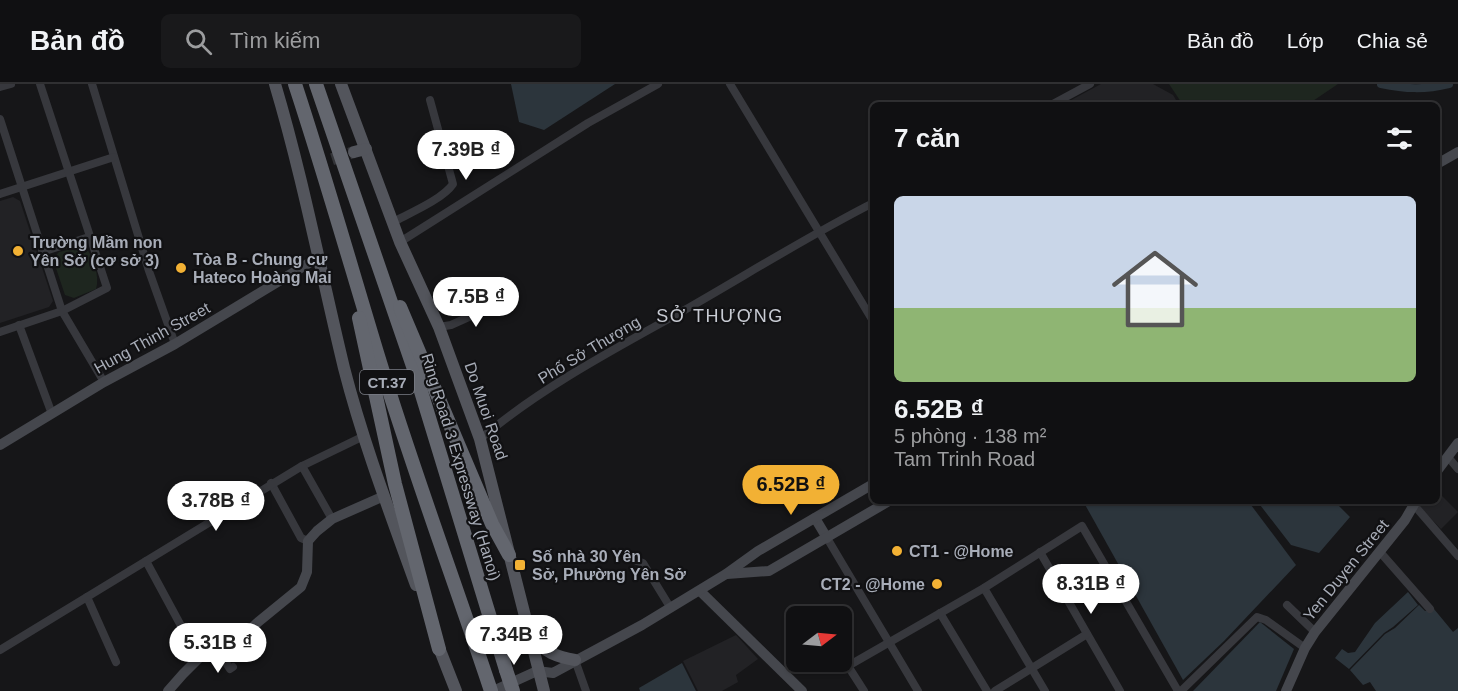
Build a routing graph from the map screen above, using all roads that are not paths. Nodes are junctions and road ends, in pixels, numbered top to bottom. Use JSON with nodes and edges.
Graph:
{"nodes":[{"id":1,"x":11,"y":84,"type":"edge"},
{"id":2,"x":40,"y":84,"type":"edge"},
{"id":3,"x":92,"y":84,"type":"edge"},
{"id":4,"x":275,"y":84,"type":"edge"},
{"id":5,"x":295,"y":84,"type":"edge"},
{"id":6,"x":316,"y":84,"type":"edge"},
{"id":7,"x":341,"y":84,"type":"edge"},
{"id":8,"x":658,"y":84,"type":"edge"},
{"id":9,"x":730,"y":84,"type":"edge"},
{"id":10,"x":1090,"y":84,"type":"edge"},
{"id":11,"x":0,"y":87,"type":"edge"},
{"id":12,"x":430,"y":100,"type":"dead end"},
{"id":13,"x":1057,"y":102,"type":"edge"},
{"id":14,"x":0,"y":119,"type":"edge"},
{"id":15,"x":1458,"y":152,"type":"edge"},
{"id":16,"x":114,"y":157,"type":"junction"},
{"id":17,"x":1440,"y":162,"type":"edge"},
{"id":18,"x":315,"y":165,"type":"tunnel mouth"},
{"id":19,"x":300,"y":170,"type":"junction"},
{"id":20,"x":68,"y":172,"type":"junction"},
{"id":21,"x":21,"y":187,"type":"junction"},
{"id":22,"x":0,"y":194,"type":"edge"},
{"id":23,"x":870,"y":205,"type":"edge"},
{"id":24,"x":393,"y":222,"type":"junction"},
{"id":25,"x":342,"y":231,"type":"junction"},
{"id":26,"x":819,"y":231,"type":"junction"},
{"id":27,"x":89,"y":237,"type":"junction"},
{"id":28,"x":369,"y":241,"type":"junction"},
{"id":29,"x":400,"y":242,"type":"junction"},
{"id":30,"x":42,"y":252,"type":"junction"},
{"id":31,"x":319,"y":257,"type":"junction"},
{"id":32,"x":491,"y":307,"type":"dead end"},
{"id":33,"x":62,"y":311,"type":"junction"},
{"id":34,"x":870,"y":316,"type":"edge"},
{"id":35,"x":20,"y":325,"type":"junction"},
{"id":36,"x":445,"y":326,"type":"junction"},
{"id":37,"x":0,"y":332,"type":"edge"},
{"id":38,"x":175,"y":344,"type":"junction"},
{"id":39,"x":104,"y":382,"type":"junction"},
{"id":40,"x":52,"y":414,"type":"junction"},
{"id":41,"x":364,"y":436,"type":"junction"},
{"id":42,"x":480,"y":439,"type":"junction"},
{"id":43,"x":1,"y":442,"type":"edge"},
{"id":44,"x":1458,"y":443,"type":"edge"},
{"id":45,"x":1448,"y":457,"type":"junction"},
{"id":46,"x":302,"y":466,"type":"junction"},
{"id":47,"x":1440,"y":467,"type":"edge"},
{"id":48,"x":1458,"y":469,"type":"edge"},
{"id":49,"x":271,"y":483,"type":"junction"},
{"id":50,"x":870,"y":486,"type":"edge"},
{"id":51,"x":384,"y":496,"type":"junction"},
{"id":52,"x":883,"y":504,"type":"edge"},
{"id":53,"x":1414,"y":504,"type":"edge"},
{"id":54,"x":1416,"y":504,"type":"edge"},
{"id":55,"x":815,"y":518,"type":"junction"},
{"id":56,"x":332,"y":519,"type":"junction"},
{"id":57,"x":827,"y":538,"type":"junction"},
{"id":58,"x":308,"y":541,"type":"junction"},
{"id":59,"x":1040,"y":552,"type":"junction"},
{"id":60,"x":1380,"y":552,"type":"junction"},
{"id":61,"x":510,"y":555,"type":"junction"},
{"id":62,"x":1458,"y":556,"type":"edge"},
{"id":63,"x":634,"y":560,"type":"dead end"},
{"id":64,"x":146,"y":561,"type":"junction"},
{"id":65,"x":726,"y":574,"type":"junction"},
{"id":66,"x":984,"y":588,"type":"junction"},
{"id":67,"x":700,"y":591,"type":"junction"},
{"id":68,"x":87,"y":597,"type":"junction"},
{"id":69,"x":1287,"y":605,"type":"dead end"},
{"id":70,"x":670,"y":607,"type":"junction"},
{"id":71,"x":1430,"y":609,"type":"dead end"},
{"id":72,"x":940,"y":613,"type":"junction"},
{"id":73,"x":1315,"y":632,"type":"junction"},
{"id":74,"x":1087,"y":634,"type":"junction"},
{"id":75,"x":186,"y":635,"type":"dead end"},
{"id":76,"x":531,"y":635,"type":"junction"},
{"id":77,"x":889,"y":642,"type":"junction"},
{"id":78,"x":1305,"y":648,"type":"junction"},
{"id":79,"x":217,"y":649,"type":"junction"},
{"id":80,"x":439,"y":649,"type":"junction"},
{"id":81,"x":0,"y":650,"type":"edge"},
{"id":82,"x":575,"y":660,"type":"junction"},
{"id":83,"x":116,"y":662,"type":"dead end"},
{"id":84,"x":233,"y":668,"type":"dead end"},
{"id":85,"x":1032,"y":668,"type":"junction"},
{"id":86,"x":537,"y":671,"type":"junction"},
{"id":87,"x":553,"y":673,"type":"junction"},
{"id":88,"x":168,"y":691,"type":"edge"},
{"id":89,"x":456,"y":691,"type":"edge"},
{"id":90,"x":492,"y":691,"type":"edge"},
{"id":91,"x":513,"y":691,"type":"edge"},
{"id":92,"x":544,"y":691,"type":"edge"},
{"id":93,"x":586,"y":691,"type":"edge"},
{"id":94,"x":802,"y":691,"type":"edge"},
{"id":95,"x":864,"y":691,"type":"edge"},
{"id":96,"x":918,"y":691,"type":"edge"},
{"id":97,"x":987,"y":691,"type":"edge"},
{"id":98,"x":995,"y":691,"type":"edge"},
{"id":99,"x":1045,"y":691,"type":"edge"},
{"id":100,"x":1120,"y":691,"type":"edge"},
{"id":101,"x":1180,"y":691,"type":"edge"},
{"id":102,"x":1286,"y":691,"type":"edge"}],
"edges":[{"from":1,"to":11,"type":"street"},
{"from":2,"to":20,"type":"street"},
{"from":3,"to":16,"type":"street"},
{"from":4,"to":19,"type":"main road"},
{"from":5,"to":25,"type":"highway","number":"CT.37"},
{"from":6,"to":28,"type":"highway","name":"Ring Road 3 Expressway (Hanoi)","number":"CT.37"},
{"from":7,"to":24,"type":"main road","name":"Do Muoi Road"},
{"from":8,"to":29,"type":"street"},
{"from":9,"to":26,"type":"street"},
{"from":10,"to":13,"type":"street"},
{"from":12,"to":24,"type":"street"},
{"from":14,"to":21,"type":"street"},
{"from":15,"to":17,"type":"street"},
{"from":16,"to":20,"type":"street"},
{"from":16,"to":38,"type":"street"},
{"from":18,"to":19,"type":"main road"},
{"from":19,"to":31,"type":"main road"},
{"from":20,"to":21,"type":"street"},
{"from":20,"to":27,"type":"street"},
{"from":21,"to":22,"type":"street"},
{"from":21,"to":30,"type":"street"},
{"from":23,"to":26,"type":"street","name":"Phố Sở Thượng"},
{"from":24,"to":29,"type":"main road","name":"Do Muoi Road"},
{"from":25,"to":80,"type":"highway"},
{"from":25,"to":90,"type":"highway","number":"CT.37"},
{"from":26,"to":34,"type":"street"},
{"from":26,"to":42,"type":"street","name":"Phố Sở Thượng"},
{"from":27,"to":30,"type":"street"},
{"from":27,"to":33,"type":"street"},
{"from":28,"to":61,"type":"highway"},
{"from":28,"to":91,"type":"highway","name":"Ring Road 3 Expressway (Hanoi)","number":"CT.37","bridge":true},
{"from":29,"to":36,"type":"main road","name":"Do Muoi Road"},
{"from":30,"to":33,"type":"street"},
{"from":31,"to":38,"type":"street","name":"Hung Thinh Street"},
{"from":31,"to":41,"type":"main road"},
{"from":32,"to":36,"type":"street"},
{"from":33,"to":35,"type":"street"},
{"from":33,"to":39,"type":"street"},
{"from":35,"to":37,"type":"street"},
{"from":35,"to":40,"type":"street"},
{"from":36,"to":42,"type":"main road","name":"Do Muoi Road"},
{"from":38,"to":39,"type":"street","name":"Hung Thinh Street"},
{"from":39,"to":40,"type":"street","name":"Hung Thinh Street"},
{"from":40,"to":43,"type":"street","name":"Hung Thinh Street"},
{"from":41,"to":46,"type":"street"},
{"from":41,"to":51,"type":"main road"},
{"from":42,"to":61,"type":"main road","name":"Do Muoi Road"},
{"from":44,"to":45,"type":"street"},
{"from":45,"to":47,"type":"street"},
{"from":45,"to":48,"type":"street"},
{"from":46,"to":49,"type":"street"},
{"from":46,"to":56,"type":"street"},
{"from":49,"to":58,"type":"street"},
{"from":49,"to":64,"type":"street"},
{"from":50,"to":55,"type":"street"},
{"from":51,"to":56,"type":"street"},
{"from":51,"to":80,"type":"main road"},
{"from":52,"to":57,"type":"street"},
{"from":53,"to":60,"type":"street","name":"Yen Duyen Street"},
{"from":54,"to":62,"type":"street"},
{"from":55,"to":57,"type":"street"},
{"from":55,"to":65,"type":"street"},
{"from":56,"to":58,"type":"street"},
{"from":57,"to":65,"type":"street"},
{"from":57,"to":77,"type":"street"},
{"from":58,"to":79,"type":"street"},
{"from":59,"to":66,"type":"street"},
{"from":59,"to":74,"type":"street"},
{"from":59,"to":101,"type":"street"},
{"from":60,"to":71,"type":"street"},
{"from":60,"to":73,"type":"street","name":"Yen Duyen Street"},
{"from":61,"to":76,"type":"main road","name":"Do Muoi Road"},
{"from":63,"to":70,"type":"street"},
{"from":64,"to":68,"type":"street"},
{"from":64,"to":75,"type":"street"},
{"from":65,"to":67,"type":"street"},
{"from":66,"to":72,"type":"street"},
{"from":66,"to":85,"type":"street"},
{"from":67,"to":70,"type":"street"},
{"from":67,"to":94,"type":"street"},
{"from":68,"to":81,"type":"street"},
{"from":68,"to":83,"type":"street"},
{"from":69,"to":73,"type":"street"},
{"from":70,"to":82,"type":"street"},
{"from":72,"to":77,"type":"street"},
{"from":72,"to":97,"type":"street"},
{"from":73,"to":78,"type":"street","name":"Yen Duyen Street"},
{"from":74,"to":85,"type":"street"},
{"from":74,"to":100,"type":"street"},
{"from":76,"to":82,"type":"main road"},
{"from":76,"to":86,"type":"main road","name":"Do Muoi Road"},
{"from":77,"to":95,"type":"street"},
{"from":77,"to":96,"type":"street"},
{"from":78,"to":101,"type":"street"},
{"from":78,"to":102,"type":"street","name":"Yen Duyen Street"},
{"from":79,"to":84,"type":"street"},
{"from":79,"to":88,"type":"street"},
{"from":80,"to":89,"type":"main road"},
{"from":82,"to":87,"type":"street"},
{"from":82,"to":93,"type":"street"},
{"from":85,"to":98,"type":"street"},
{"from":85,"to":99,"type":"street"},
{"from":86,"to":87,"type":"street"},
{"from":86,"to":90,"type":"street"},
{"from":86,"to":92,"type":"main road","name":"Do Muoi Road"},
{"from":87,"to":92,"type":"street"}]}
